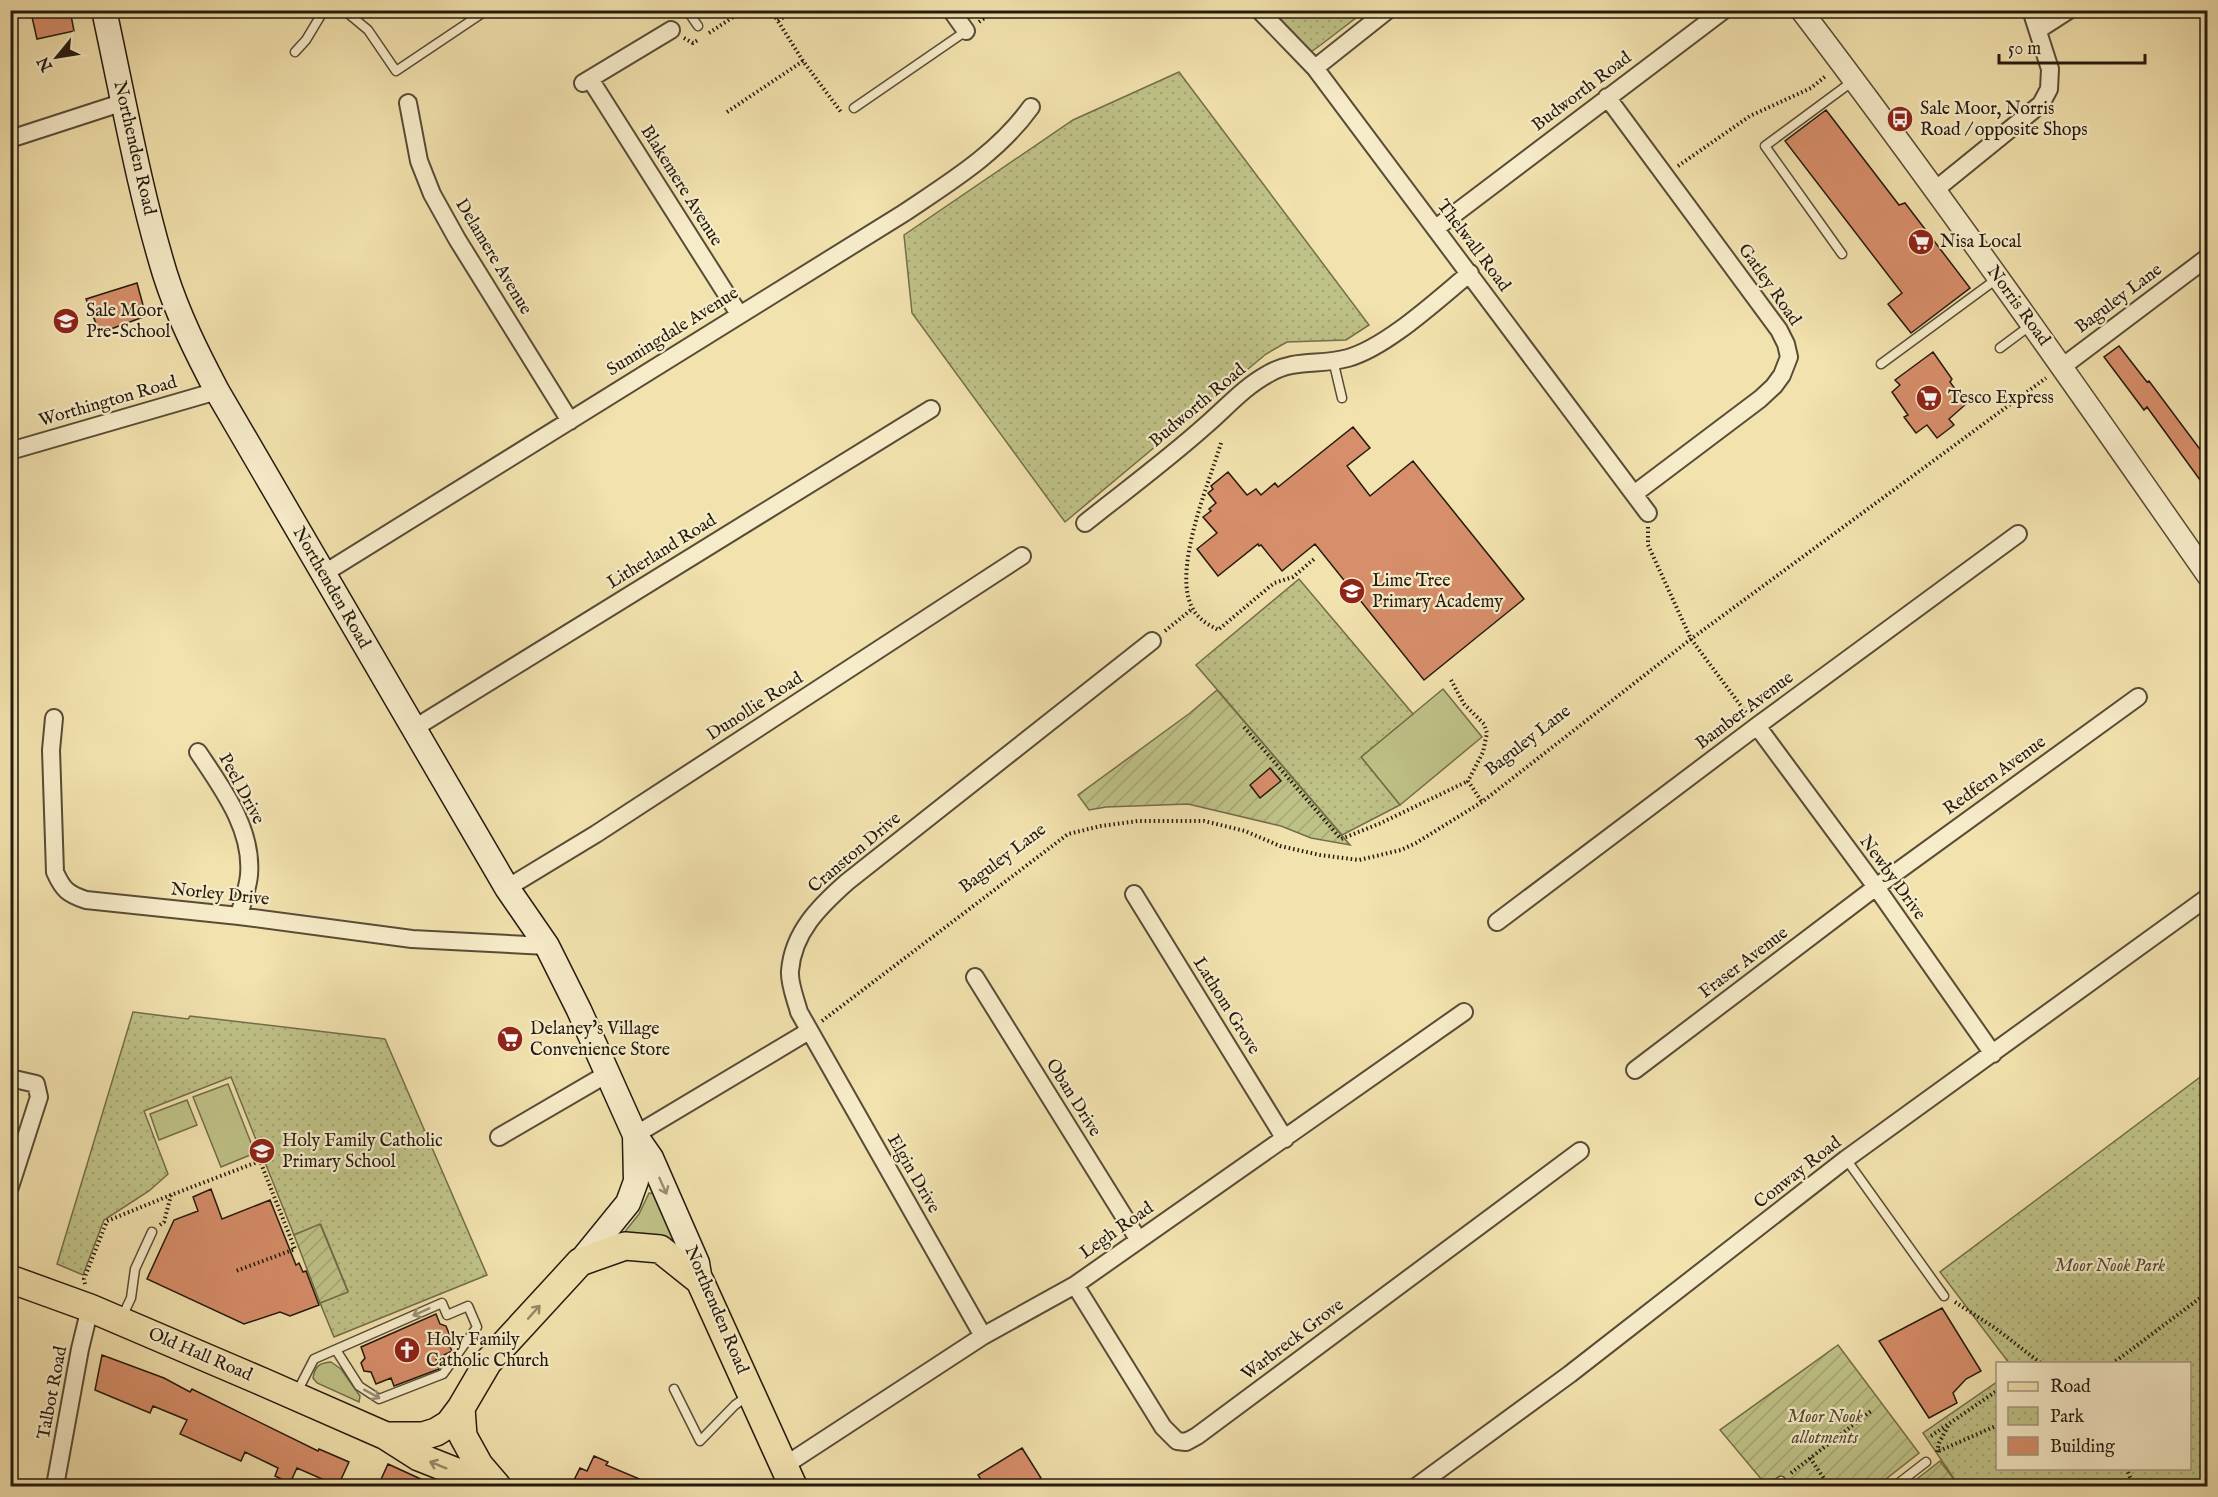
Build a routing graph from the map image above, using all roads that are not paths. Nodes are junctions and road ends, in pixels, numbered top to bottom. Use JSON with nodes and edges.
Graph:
{"nodes":[{"id":1,"x":104,"y":10,"type":"edge"},
{"id":2,"x":324,"y":10,"type":"edge"},
{"id":3,"x":344,"y":10,"type":"edge"},
{"id":4,"x":487,"y":10,"type":"edge"},
{"id":5,"x":687,"y":10,"type":"edge"},
{"id":6,"x":951,"y":10,"type":"edge"},
{"id":7,"x":1259,"y":10,"type":"edge"},
{"id":8,"x":1388,"y":10,"type":"edge"},
{"id":9,"x":1724,"y":10,"type":"edge"},
{"id":10,"x":1801,"y":10,"type":"edge"},
{"id":11,"x":2031,"y":10,"type":"edge"},
{"id":12,"x":2069,"y":10,"type":"edge"},
{"id":13,"x":698,"y":26,"type":"dead end"},
{"id":14,"x":670,"y":30,"type":"dead end"},
{"id":15,"x":2038,"y":30,"type":"junction"},
{"id":16,"x":966,"y":31,"type":"joint"},
{"id":17,"x":295,"y":52,"type":"dead end"},
{"id":18,"x":1315,"y":68,"type":"junction"},
{"id":19,"x":1854,"y":80,"type":"junction"},
{"id":20,"x":1607,"y":97,"type":"junction"},
{"id":21,"x":124,"y":102,"type":"junction"},
{"id":22,"x":408,"y":103,"type":"dead end"},
{"id":23,"x":1030,"y":107,"type":"dead end"},
{"id":24,"x":854,"y":108,"type":"road end"},
{"id":25,"x":10,"y":139,"type":"edge"},
{"id":26,"x":1935,"y":190,"type":"junction"},
{"id":27,"x":1436,"y":228,"type":"junction"},
{"id":28,"x":1842,"y":254,"type":"dead end"},
{"id":29,"x":2208,"y":257,"type":"edge"},
{"id":30,"x":1470,"y":273,"type":"junction"},
{"id":31,"x":1999,"y":278,"type":"junction"},
{"id":32,"x":739,"y":314,"type":"junction"},
{"id":33,"x":2032,"y":324,"type":"junction"},
{"id":34,"x":2000,"y":348,"type":"dead end"},
{"id":35,"x":1334,"y":360,"type":"junction"},
{"id":36,"x":1881,"y":364,"type":"dead end"},
{"id":37,"x":2062,"y":367,"type":"junction"},
{"id":38,"x":217,"y":391,"type":"junction"},
{"id":39,"x":1342,"y":398,"type":"dead end"},
{"id":40,"x":931,"y":409,"type":"dead end"},
{"id":41,"x":570,"y":421,"type":"junction"},
{"id":42,"x":10,"y":451,"type":"edge"},
{"id":43,"x":1634,"y":494,"type":"junction"},
{"id":44,"x":1648,"y":513,"type":"road end"},
{"id":45,"x":1085,"y":523,"type":"dead end"},
{"id":46,"x":2018,"y":534,"type":"dead end"},
{"id":47,"x":1022,"y":556,"type":"dead end"},
{"id":48,"x":323,"y":574,"type":"junction"},
{"id":49,"x":2208,"y":576,"type":"edge"},
{"id":50,"x":1152,"y":641,"type":"road end"},
{"id":51,"x":2138,"y":696,"type":"dead end"},
{"id":52,"x":54,"y":718,"type":"dead end"},
{"id":53,"x":1757,"y":726,"type":"junction"},
{"id":54,"x":413,"y":729,"type":"junction"},
{"id":55,"x":198,"y":752,"type":"dead end"},
{"id":56,"x":1876,"y":887,"type":"junction"},
{"id":57,"x":507,"y":888,"type":"junction"},
{"id":58,"x":1134,"y":894,"type":"dead end"},
{"id":59,"x":2208,"y":897,"type":"edge"},
{"id":60,"x":239,"y":916,"type":"junction"},
{"id":61,"x":1497,"y":922,"type":"dead end"},
{"id":62,"x":547,"y":946,"type":"junction"},
{"id":63,"x":975,"y":977,"type":"dead end"},
{"id":64,"x":1464,"y":1012,"type":"dead end"},
{"id":65,"x":809,"y":1031,"type":"junction"},
{"id":66,"x":1993,"y":1054,"type":"junction"},
{"id":67,"x":1635,"y":1070,"type":"dead end"},
{"id":68,"x":607,"y":1074,"type":"junction"},
{"id":69,"x":10,"y":1078,"type":"edge"},
{"id":70,"x":635,"y":1135,"type":"junction"},
{"id":71,"x":499,"y":1137,"type":"dead end"},
{"id":72,"x":1285,"y":1139,"type":"junction"},
{"id":73,"x":1580,"y":1151,"type":"dead end"},
{"id":74,"x":1846,"y":1159,"type":"junction"},
{"id":75,"x":10,"y":1186,"type":"edge"},
{"id":76,"x":152,"y":1232,"type":"road end"},
{"id":77,"x":1138,"y":1239,"type":"junction"},
{"id":78,"x":580,"y":1262,"type":"junction"},
{"id":79,"x":10,"y":1279,"type":"edge"},
{"id":80,"x":700,"y":1281,"type":"junction"},
{"id":81,"x":1075,"y":1285,"type":"junction"},
{"id":82,"x":1944,"y":1296,"type":"road end"},
{"id":83,"x":90,"y":1308,"type":"junction"},
{"id":84,"x":121,"y":1321,"type":"junction"},
{"id":85,"x":982,"y":1336,"type":"junction"},
{"id":86,"x":336,"y":1350,"type":"junction"},
{"id":87,"x":674,"y":1389,"type":"dead end"},
{"id":88,"x":752,"y":1393,"type":"junction"},
{"id":89,"x":295,"y":1395,"type":"junction"},
{"id":90,"x":461,"y":1408,"type":"junction"},
{"id":91,"x":386,"y":1436,"type":"junction"},
{"id":92,"x":1926,"y":1462,"type":"road end"},
{"id":93,"x":782,"y":1474,"type":"edge"},
{"id":94,"x":55,"y":1486,"type":"edge"},
{"id":95,"x":492,"y":1486,"type":"edge"},
{"id":96,"x":1417,"y":1486,"type":"edge"},
{"id":97,"x":1895,"y":1486,"type":"edge"}],
"edges":[{"from":1,"to":21,"type":"main road","name":"Northenden Road"},
{"from":2,"to":17,"type":"lane"},
{"from":3,"to":4,"type":"lane"},
{"from":5,"to":13,"type":"lane"},
{"from":6,"to":16,"type":"street"},
{"from":7,"to":18,"type":"street","name":"Thelwall Road"},
{"from":8,"to":18,"type":"street"},
{"from":9,"to":20,"type":"street","name":"Budworth Road"},
{"from":10,"to":19,"type":"street","name":"Norris Road"},
{"from":11,"to":15,"type":"street"},
{"from":12,"to":15,"type":"street"},
{"from":14,"to":32,"type":"street","name":"Blakemere Avenue"},
{"from":15,"to":26,"type":"street"},
{"from":16,"to":24,"type":"lane"},
{"from":18,"to":27,"type":"street","name":"Thelwall Road"},
{"from":19,"to":26,"type":"street","name":"Norris Road"},
{"from":19,"to":28,"type":"lane"},
{"from":20,"to":27,"type":"street","name":"Budworth Road"},
{"from":20,"to":43,"type":"street","name":"Gatley Road"},
{"from":21,"to":25,"type":"street"},
{"from":21,"to":38,"type":"main road","name":"Northenden Road"},
{"from":22,"to":41,"type":"street","name":"Delamere Avenue"},
{"from":23,"to":32,"type":"street","name":"Sunningdale Avenue"},
{"from":26,"to":31,"type":"street","name":"Norris Road"},
{"from":27,"to":30,"type":"street","name":"Thelwall Road"},
{"from":29,"to":37,"type":"street","name":"Baguley Lane"},
{"from":30,"to":35,"type":"street","name":"Budworth Road"},
{"from":30,"to":43,"type":"street","name":"Thelwall Road"},
{"from":31,"to":33,"type":"street","name":"Norris Road"},
{"from":31,"to":36,"type":"lane"},
{"from":32,"to":41,"type":"street","name":"Sunningdale Avenue"},
{"from":33,"to":34,"type":"lane"},
{"from":33,"to":37,"type":"street","name":"Norris Road"},
{"from":35,"to":39,"type":"lane"},
{"from":35,"to":45,"type":"street","name":"Budworth Road"},
{"from":37,"to":49,"type":"street","name":"Norris Road"},
{"from":38,"to":42,"type":"street","name":"Worthington Road"},
{"from":38,"to":48,"type":"main road","name":"Northenden Road"},
{"from":40,"to":54,"type":"street","name":"Litherland Road"},
{"from":41,"to":48,"type":"street","name":"Sunningdale Avenue"},
{"from":43,"to":44,"type":"street","name":"Thelwall Road"},
{"from":46,"to":53,"type":"street","name":"Bamber Avenue"},
{"from":47,"to":57,"type":"street","name":"Dunollie Road"},
{"from":48,"to":54,"type":"main road","name":"Northenden Road"},
{"from":50,"to":65,"type":"street","name":"Cranston Drive"},
{"from":51,"to":56,"type":"street","name":"Redfern Avenue"},
{"from":52,"to":60,"type":"street","name":"Norley Drive"},
{"from":53,"to":56,"type":"street","name":"Newby Drive"},
{"from":53,"to":61,"type":"street","name":"Bamber Avenue"},
{"from":54,"to":57,"type":"main road","name":"Northenden Road"},
{"from":55,"to":60,"type":"street","name":"Peel Drive"},
{"from":56,"to":66,"type":"street","name":"Newby Drive"},
{"from":56,"to":67,"type":"street","name":"Fraser Avenue"},
{"from":57,"to":62,"type":"main road","name":"Northenden Road"},
{"from":58,"to":72,"type":"street","name":"Lathom Grove"},
{"from":59,"to":66,"type":"street","name":"Conway Road"},
{"from":60,"to":62,"type":"street","name":"Norley Drive"},
{"from":62,"to":68,"type":"main road","name":"Northenden Road"},
{"from":63,"to":77,"type":"street","name":"Oban Drive"},
{"from":64,"to":72,"type":"street","name":"Legh Road"},
{"from":65,"to":70,"type":"street"},
{"from":65,"to":85,"type":"street","name":"Elgin Drive"},
{"from":66,"to":74,"type":"street","name":"Conway Road"},
{"from":68,"to":70,"type":"main road","name":"Northenden Road"},
{"from":68,"to":71,"type":"street"},
{"from":69,"to":75,"type":"street"},
{"from":70,"to":78,"type":"main road","name":"Northenden Road"},
{"from":70,"to":80,"type":"main road","name":"Northenden Road","one_way":true},
{"from":72,"to":77,"type":"street","name":"Legh Road"},
{"from":73,"to":81,"type":"street","name":"Warbreck Grove"},
{"from":74,"to":82,"type":"lane"},
{"from":74,"to":96,"type":"street","name":"Conway Road"},
{"from":76,"to":84,"type":"lane"},
{"from":77,"to":81,"type":"street","name":"Legh Road"},
{"from":78,"to":80,"type":"main road"},
{"from":90,"to":78,"type":"main road","name":"Old Hall Road","one_way":true},
{"from":79,"to":83,"type":"main road","name":"Old Hall Road"},
{"from":80,"to":88,"type":"main road","name":"Northenden Road"},
{"from":81,"to":85,"type":"street","name":"Legh Road"},
{"from":83,"to":84,"type":"main road","name":"Old Hall Road"},
{"from":83,"to":94,"type":"street","name":"Talbot Road"},
{"from":84,"to":89,"type":"main road","name":"Old Hall Road"},
{"from":85,"to":93,"type":"street","name":"Legh Road"},
{"from":86,"to":86,"type":"lane","one_way":true},
{"from":86,"to":89,"type":"lane"},
{"from":87,"to":88,"type":"lane"},
{"from":88,"to":93,"type":"main road","name":"Northenden Road"},
{"from":89,"to":91,"type":"main road","name":"Old Hall Road"},
{"from":90,"to":91,"type":"main road","name":"Old Hall Road"},
{"from":90,"to":95,"type":"main road"},
{"from":95,"to":91,"type":"main road","name":"Old Hall Road","one_way":true},
{"from":92,"to":97,"type":"lane"}]}
